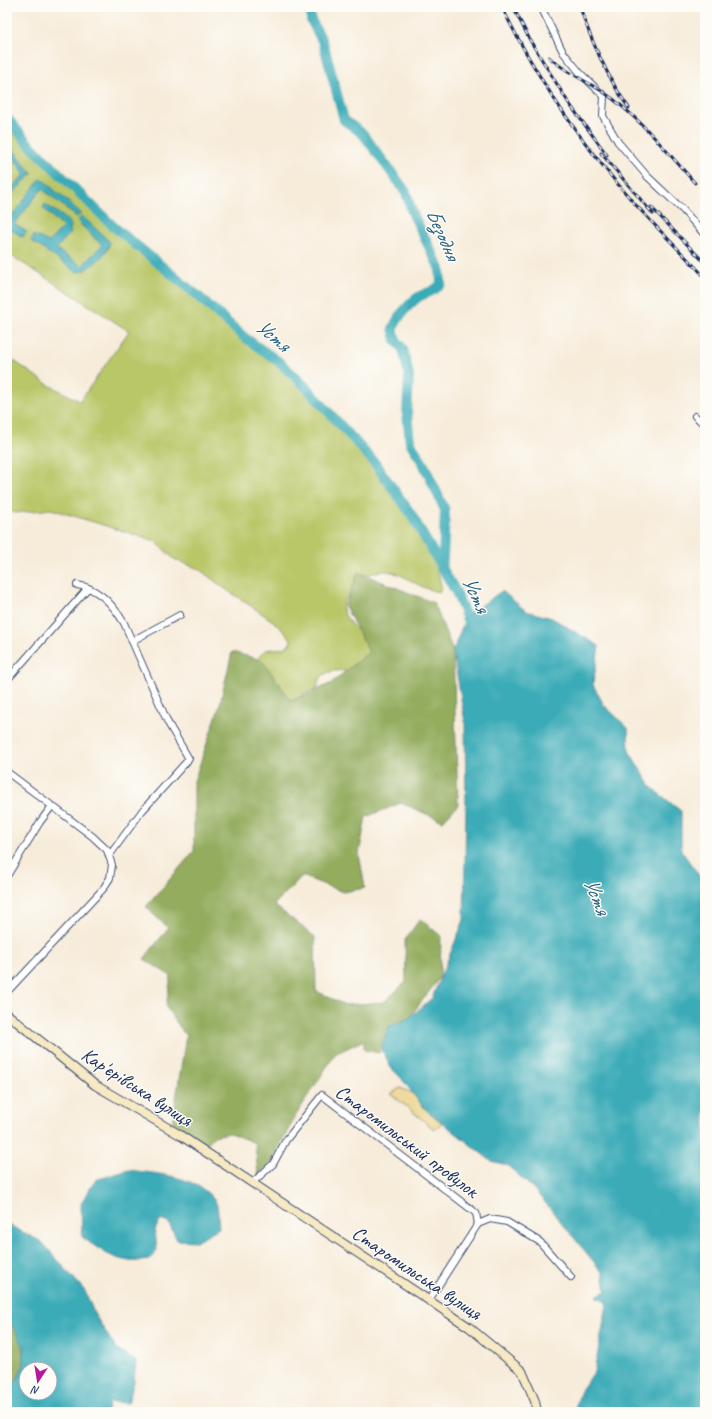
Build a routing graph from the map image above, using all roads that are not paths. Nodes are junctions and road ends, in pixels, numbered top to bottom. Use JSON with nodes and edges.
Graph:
{"nodes":[{"id":1,"x":541,"y":7,"type":"edge"},
{"id":2,"x":705,"y":235,"type":"edge"},
{"id":3,"x":695,"y":416,"type":"dead end"},
{"id":4,"x":705,"y":425,"type":"edge"},
{"id":5,"x":77,"y":585,"type":"dead end"},
{"id":6,"x":88,"y":588,"type":"junction"},
{"id":7,"x":180,"y":615,"type":"dead end"},
{"id":8,"x":132,"y":640,"type":"junction"},
{"id":9,"x":8,"y":678,"type":"edge"},
{"id":10,"x":7,"y":772,"type":"edge"},
{"id":11,"x":52,"y":806,"type":"junction"},
{"id":12,"x":109,"y":856,"type":"junction"},
{"id":13,"x":7,"y":876,"type":"edge"},
{"id":14,"x":7,"y":992,"type":"edge"},
{"id":15,"x":7,"y":1014,"type":"edge"},
{"id":16,"x":252,"y":1184,"type":"junction"},
{"id":17,"x":478,"y":1224,"type":"junction"},
{"id":18,"x":571,"y":1278,"type":"dead end"},
{"id":19,"x":429,"y":1300,"type":"junction"},
{"id":20,"x":537,"y":1412,"type":"edge"}],
"edges":[{"from":1,"to":2,"type":"street"},
{"from":3,"to":4,"type":"street"},
{"from":5,"to":6,"type":"street"},
{"from":6,"to":8,"type":"street"},
{"from":6,"to":9,"type":"street"},
{"from":7,"to":8,"type":"street"},
{"from":8,"to":12,"type":"street"},
{"from":10,"to":11,"type":"street"},
{"from":11,"to":12,"type":"street"},
{"from":11,"to":13,"type":"street"},
{"from":12,"to":14,"type":"street"},
{"from":15,"to":16,"type":"street","name":"Кар'єрівська вулиця"},
{"from":16,"to":17,"type":"street","name":"Старомильський провулок"},
{"from":16,"to":19,"type":"street","name":"Старомильська вулиця"},
{"from":17,"to":18,"type":"street","name":"Старомильський провулок"},
{"from":17,"to":19,"type":"street","name":"Старомильський провулок"},
{"from":19,"to":20,"type":"street","name":"Старомильська вулиця"}]}
